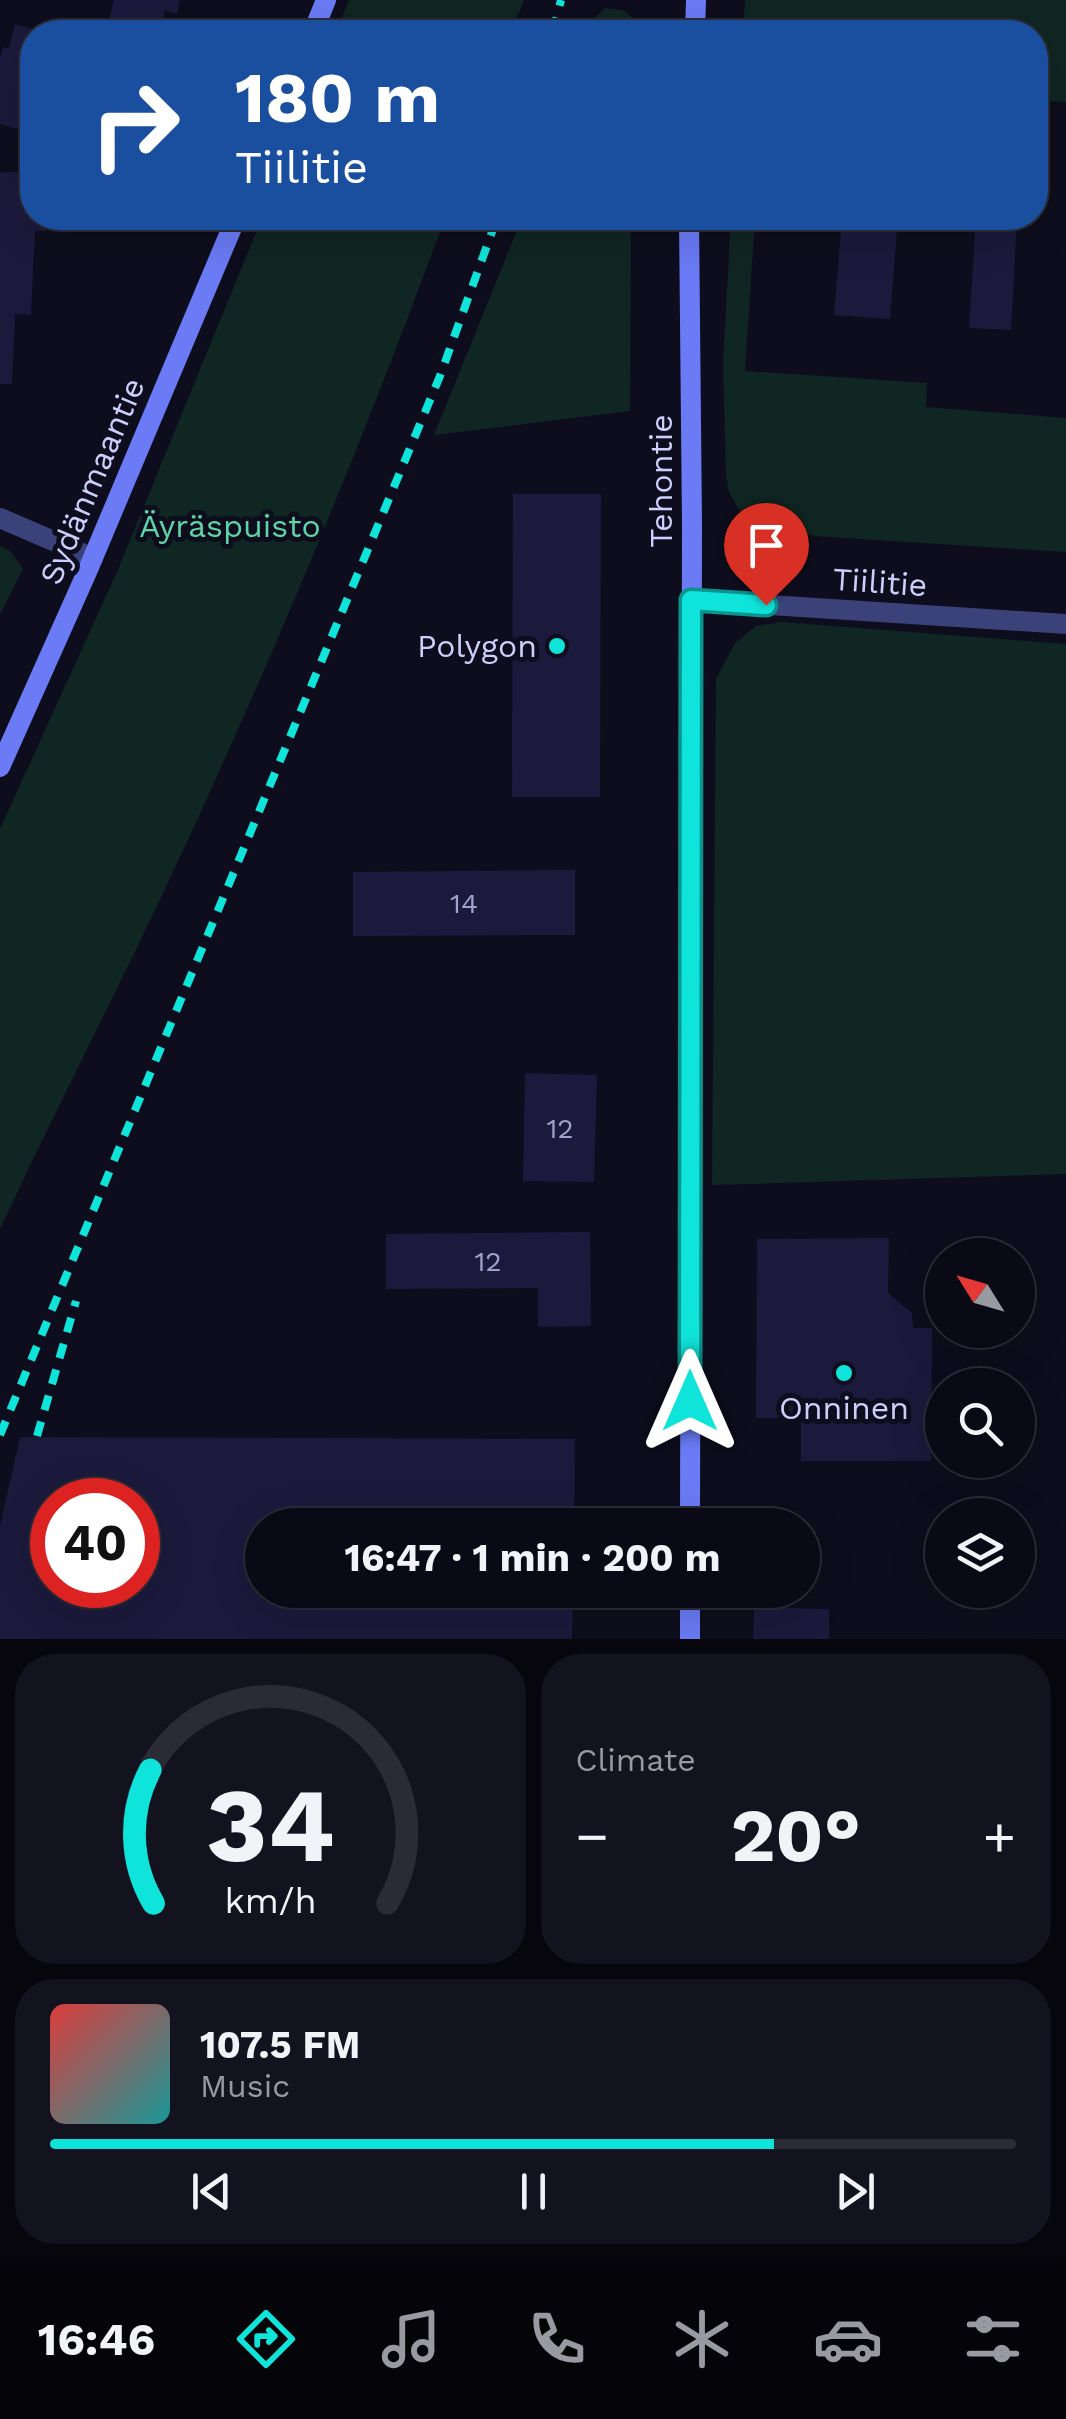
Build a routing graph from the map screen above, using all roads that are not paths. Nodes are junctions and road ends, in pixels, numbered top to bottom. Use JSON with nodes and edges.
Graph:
{"nodes":[{"id":1,"x":231,"y":230,"type":"edge"},
{"id":2,"x":689,"y":230,"type":"edge"},
{"id":3,"x":0,"y":518,"type":"edge"},
{"id":4,"x":93,"y":558,"type":"junction"},
{"id":5,"x":691,"y":600,"type":"junction"},
{"id":6,"x":1066,"y":624,"type":"edge"},
{"id":7,"x":0,"y":767,"type":"edge"},
{"id":8,"x":690,"y":1508,"type":"edge"},
{"id":9,"x":690,"y":1608,"type":"edge"},
{"id":10,"x":690,"y":1639,"type":"edge"}],
"edges":[{"from":1,"to":4,"type":"street","name":"Sydänmaantie"},
{"from":2,"to":5,"type":"street","name":"Tehontie"},
{"from":3,"to":4,"type":"street"},
{"from":4,"to":7,"type":"street","name":"Sydänmaantie"},
{"from":5,"to":6,"type":"street","name":"Tiilitie"},
{"from":5,"to":8,"type":"street","name":"Tehontie"},
{"from":9,"to":10,"type":"street"}]}
